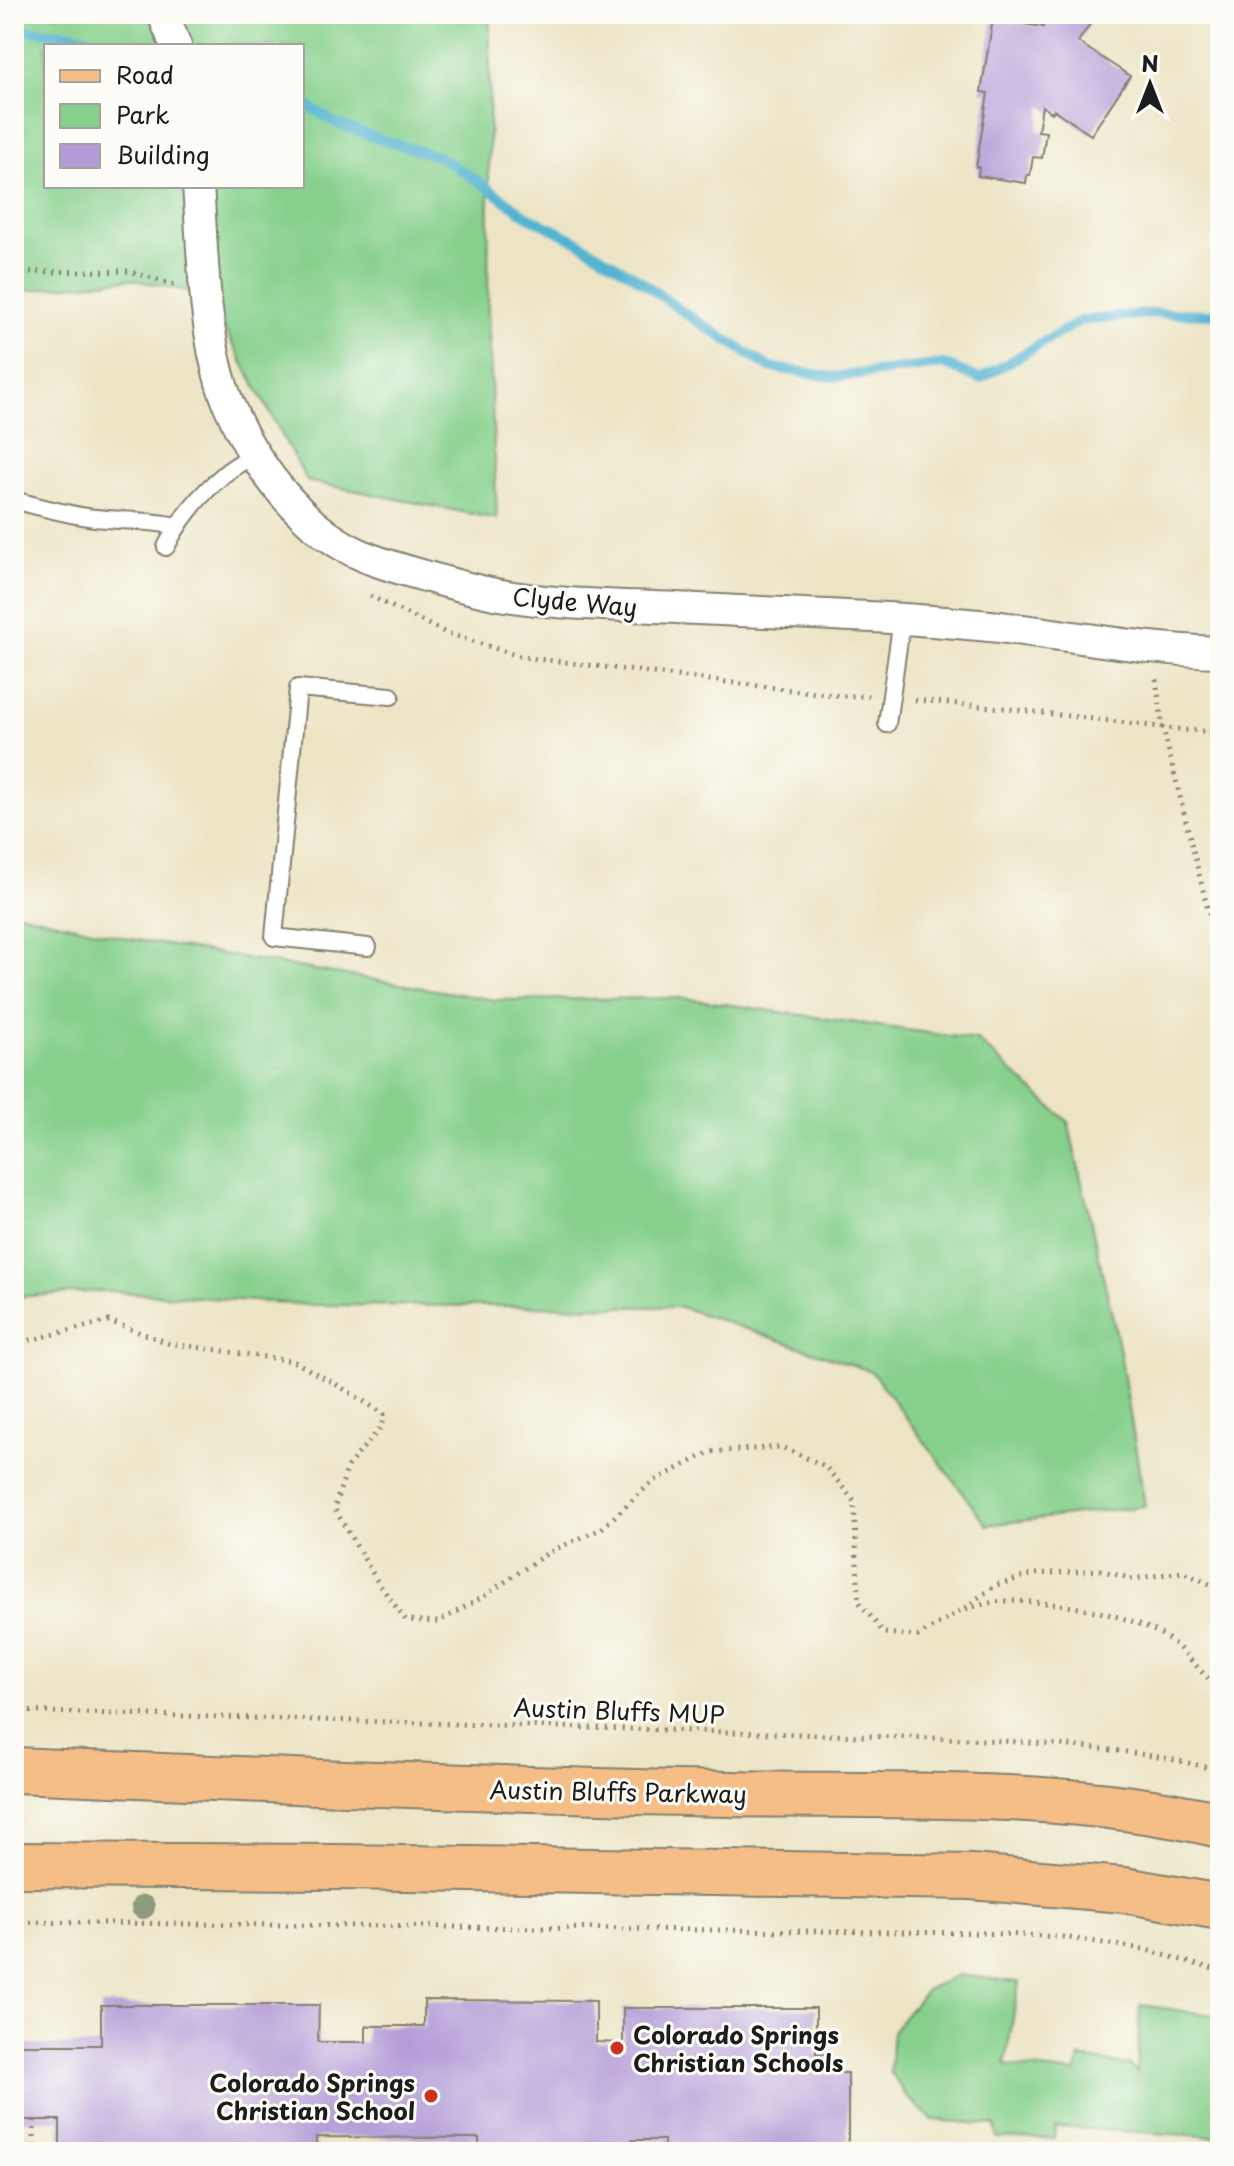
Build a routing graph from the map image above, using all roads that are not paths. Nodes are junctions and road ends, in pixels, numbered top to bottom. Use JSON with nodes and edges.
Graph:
{"nodes":[{"id":1,"x":163,"y":14,"type":"edge"},
{"id":2,"x":175,"y":44,"type":"edge"},
{"id":3,"x":198,"y":188,"type":"edge"},
{"id":4,"x":255,"y":454,"type":"junction"},
{"id":5,"x":14,"y":500,"type":"edge"},
{"id":6,"x":176,"y":526,"type":"junction"},
{"id":7,"x":166,"y":547,"type":"dead end"},
{"id":8,"x":902,"y":619,"type":"junction"},
{"id":9,"x":1220,"y":652,"type":"edge"},
{"id":10,"x":391,"y":696,"type":"dead end"},
{"id":11,"x":887,"y":724,"type":"dead end"},
{"id":12,"x":368,"y":947,"type":"dead end"},
{"id":13,"x":14,"y":1770,"type":"edge"},
{"id":14,"x":164,"y":1776,"type":"junction"},
{"id":15,"x":14,"y":1796,"type":"edge"},
{"id":16,"x":1220,"y":1825,"type":"edge"},
{"id":17,"x":14,"y":1865,"type":"edge"},
{"id":18,"x":1220,"y":1907,"type":"edge"}],
"edges":[{"from":1,"to":2,"type":"street"},
{"from":3,"to":4,"type":"street","name":"Clyde Way"},
{"from":4,"to":6,"type":"lane"},
{"from":4,"to":8,"type":"street","name":"Clyde Way"},
{"from":5,"to":6,"type":"lane"},
{"from":6,"to":7,"type":"lane"},
{"from":8,"to":9,"type":"street","name":"Clyde Way"},
{"from":8,"to":11,"type":"lane"},
{"from":10,"to":12,"type":"lane"},
{"from":13,"to":14,"type":"main road","name":"Austin Bluffs Parkway"},
{"from":14,"to":15,"type":"main road"},
{"from":14,"to":16,"type":"main road","name":"Austin Bluffs Parkway"},
{"from":17,"to":18,"type":"main road"}]}
